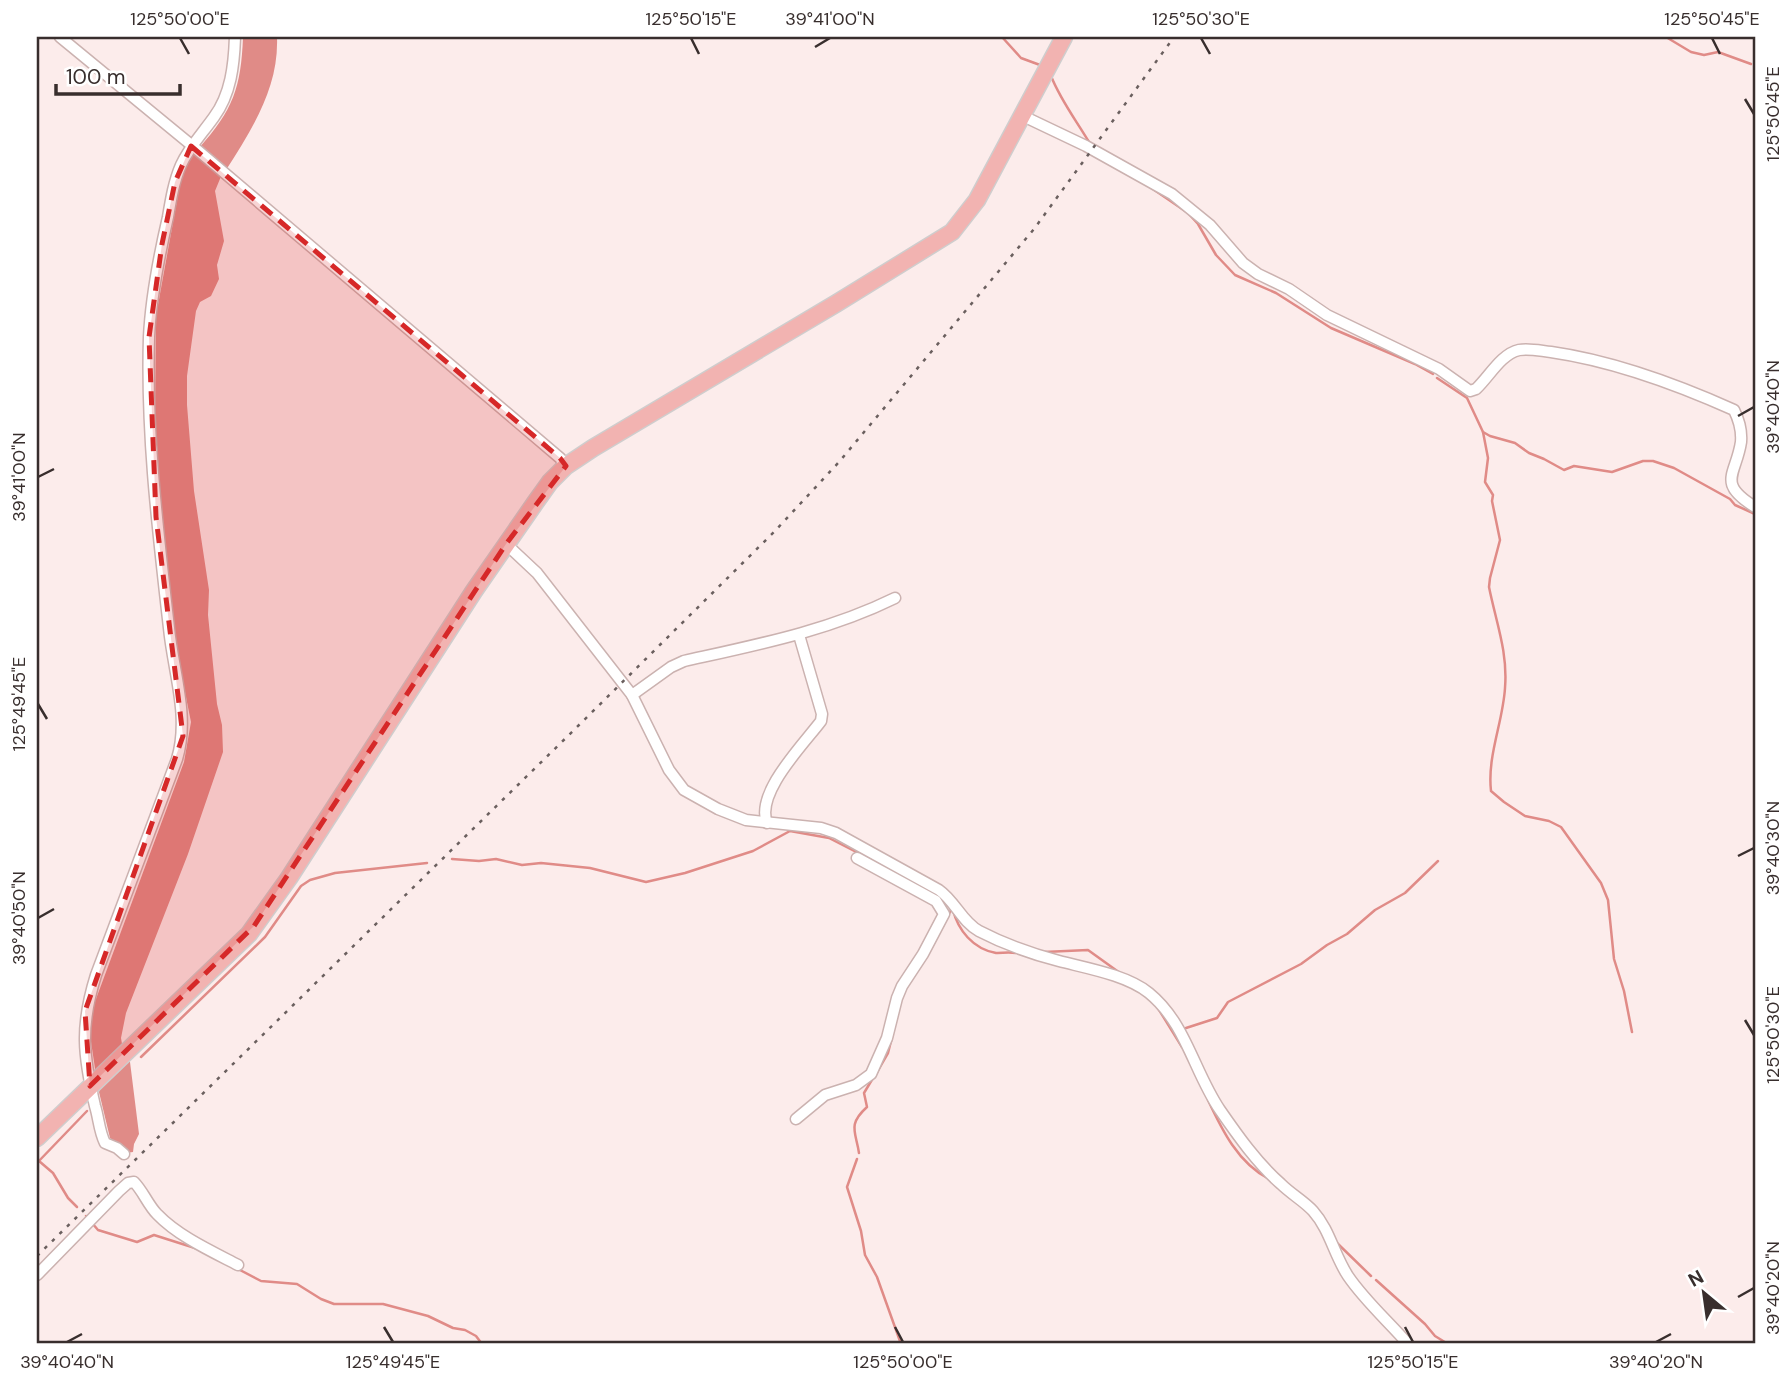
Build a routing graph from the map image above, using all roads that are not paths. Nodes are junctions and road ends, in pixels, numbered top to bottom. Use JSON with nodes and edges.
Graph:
{"nodes":[{"id":1,"x":60,"y":37,"type":"edge"},
{"id":2,"x":235,"y":37,"type":"edge"},
{"id":3,"x":1064,"y":37,"type":"edge"},
{"id":4,"x":1023,"y":116,"type":"junction"},
{"id":5,"x":193,"y":147,"type":"junction"},
{"id":6,"x":566,"y":466,"type":"junction"},
{"id":7,"x":1755,"y":507,"type":"edge"},
{"id":8,"x":506,"y":544,"type":"junction"},
{"id":9,"x":895,"y":598,"type":"dead end"},
{"id":10,"x":799,"y":635,"type":"junction"},
{"id":11,"x":632,"y":695,"type":"junction"},
{"id":12,"x":767,"y":823,"type":"junction"},
{"id":13,"x":857,"y":859,"type":"dead end"},
{"id":14,"x":950,"y":898,"type":"junction"},
{"id":15,"x":941,"y":907,"type":"junction"},
{"id":16,"x":94,"y":1084,"type":"junction"},
{"id":17,"x":796,"y":1119,"type":"dead end"},
{"id":18,"x":37,"y":1138,"type":"edge"},
{"id":19,"x":124,"y":1154,"type":"dead end"},
{"id":20,"x":238,"y":1265,"type":"dead end"},
{"id":21,"x":37,"y":1276,"type":"edge"},
{"id":22,"x":1408,"y":1344,"type":"edge"}],
"edges":[{"from":1,"to":5,"type":"street"},
{"from":2,"to":5,"type":"street"},
{"from":3,"to":4,"type":"main road"},
{"from":4,"to":6,"type":"main road"},
{"from":4,"to":7,"type":"street"},
{"from":5,"to":6,"type":"street"},
{"from":5,"to":16,"type":"street"},
{"from":6,"to":8,"type":"main road"},
{"from":8,"to":11,"type":"street"},
{"from":8,"to":16,"type":"main road"},
{"from":9,"to":10,"type":"street"},
{"from":10,"to":11,"type":"street"},
{"from":10,"to":12,"type":"street"},
{"from":11,"to":12,"type":"street"},
{"from":12,"to":14,"type":"street"},
{"from":13,"to":15,"type":"street"},
{"from":14,"to":15,"type":"street"},
{"from":14,"to":22,"type":"street"},
{"from":15,"to":17,"type":"street"},
{"from":16,"to":18,"type":"main road"},
{"from":16,"to":19,"type":"street"},
{"from":20,"to":21,"type":"street"}]}
